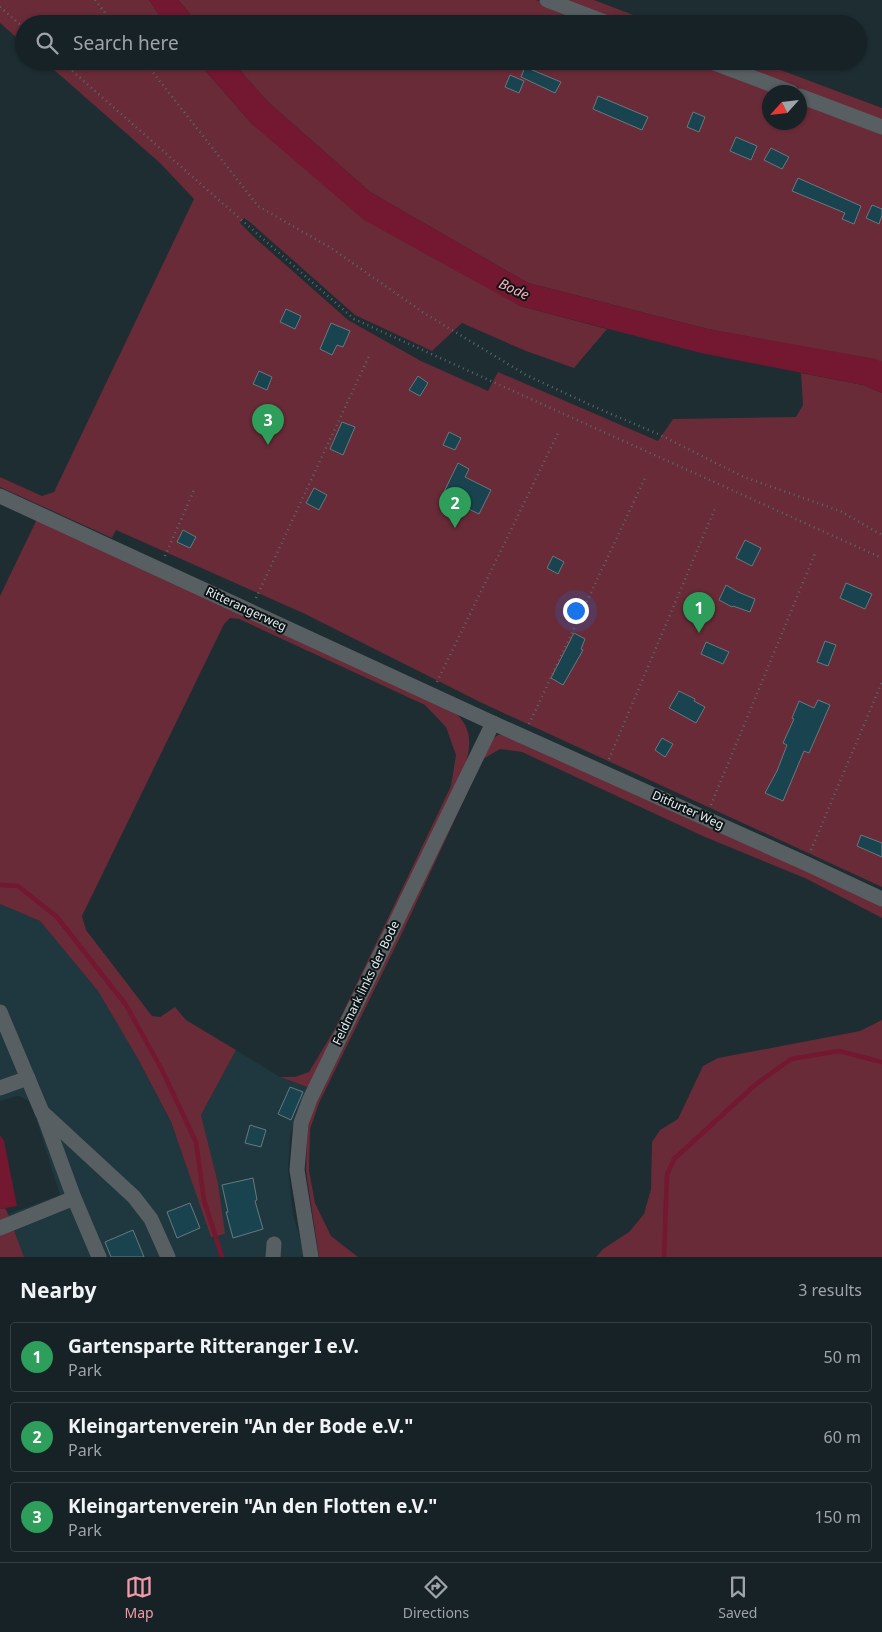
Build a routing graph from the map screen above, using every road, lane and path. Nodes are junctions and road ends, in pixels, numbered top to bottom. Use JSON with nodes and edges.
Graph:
{"nodes":[{"id":1,"x":94,"y":0,"type":"edge"},
{"id":2,"x":548,"y":0,"type":"edge"},
{"id":3,"x":0,"y":7,"type":"edge"},
{"id":4,"x":106,"y":15,"type":"edge"},
{"id":5,"x":587,"y":15,"type":"edge"},
{"id":6,"x":15,"y":20,"type":"edge"},
{"id":7,"x":71,"y":70,"type":"edge"},
{"id":8,"x":151,"y":70,"type":"edge"},
{"id":9,"x":733,"y":70,"type":"edge"},
{"id":10,"x":772,"y":85,"type":"edge"},
{"id":11,"x":807,"y":99,"type":"edge"},
{"id":12,"x":882,"y":127,"type":"edge"},
{"id":13,"x":369,"y":356,"type":"dead end"},
{"id":14,"x":558,"y":431,"type":"dead end"},
{"id":15,"x":646,"y":476,"type":"dead end"},
{"id":16,"x":194,"y":490,"type":"dead end"},
{"id":17,"x":0,"y":496,"type":"edge"},
{"id":18,"x":716,"y":506,"type":"dead end"},
{"id":19,"x":882,"y":535,"type":"edge"},
{"id":20,"x":816,"y":551,"type":"dead end"},
{"id":21,"x":882,"y":558,"type":"edge"},
{"id":22,"x":159,"y":569,"type":"junction"},
{"id":23,"x":250,"y":611,"type":"junction"},
{"id":24,"x":882,"y":682,"type":"edge"},
{"id":25,"x":432,"y":694,"type":"junction"},
{"id":26,"x":493,"y":723,"type":"junction"},
{"id":27,"x":523,"y":736,"type":"junction"},
{"id":28,"x":604,"y":772,"type":"junction"},
{"id":29,"x":705,"y":818,"type":"junction"},
{"id":30,"x":805,"y":863,"type":"junction"},
{"id":31,"x":882,"y":899,"type":"edge"},
{"id":32,"x":0,"y":1012,"type":"edge"},
{"id":33,"x":28,"y":1078,"type":"junction"},
{"id":34,"x":0,"y":1088,"type":"edge"},
{"id":35,"x":42,"y":1112,"type":"junction"},
{"id":36,"x":74,"y":1198,"type":"junction"},
{"id":37,"x":0,"y":1228,"type":"edge"},
{"id":38,"x":99,"y":1257,"type":"edge"},
{"id":39,"x":168,"y":1257,"type":"edge"},
{"id":40,"x":311,"y":1257,"type":"edge"}],
"edges":[{"from":1,"to":4,"type":"path"},
{"from":2,"to":5,"type":"lane"},
{"from":3,"to":6,"type":"path"},
{"from":7,"to":21,"type":"path"},
{"from":8,"to":19,"type":"path"},
{"from":9,"to":10,"type":"lane"},
{"from":11,"to":12,"type":"lane"},
{"from":13,"to":23,"type":"path"},
{"from":14,"to":25,"type":"path"},
{"from":15,"to":27,"type":"path"},
{"from":16,"to":22,"type":"path"},
{"from":17,"to":22,"type":"lane","name":"Ritterangerweg"},
{"from":18,"to":28,"type":"path"},
{"from":20,"to":29,"type":"path"},
{"from":22,"to":23,"type":"lane","name":"Ritterangerweg"},
{"from":23,"to":25,"type":"lane","name":"Ritterangerweg"},
{"from":24,"to":30,"type":"path"},
{"from":25,"to":26,"type":"lane","name":"Ritterangerweg"},
{"from":26,"to":27,"type":"lane","name":"Ditfurter Weg"},
{"from":26,"to":40,"type":"lane","name":"Feldmark links der Bode"},
{"from":27,"to":28,"type":"lane","name":"Ditfurter Weg"},
{"from":28,"to":29,"type":"lane","name":"Ditfurter Weg"},
{"from":29,"to":30,"type":"lane","name":"Ditfurter Weg"},
{"from":30,"to":31,"type":"lane","name":"Ditfurter Weg"},
{"from":32,"to":33,"type":"lane"},
{"from":33,"to":34,"type":"lane"},
{"from":33,"to":35,"type":"lane"},
{"from":35,"to":36,"type":"lane"},
{"from":35,"to":39,"type":"lane"},
{"from":36,"to":37,"type":"lane"},
{"from":36,"to":38,"type":"lane"}]}
